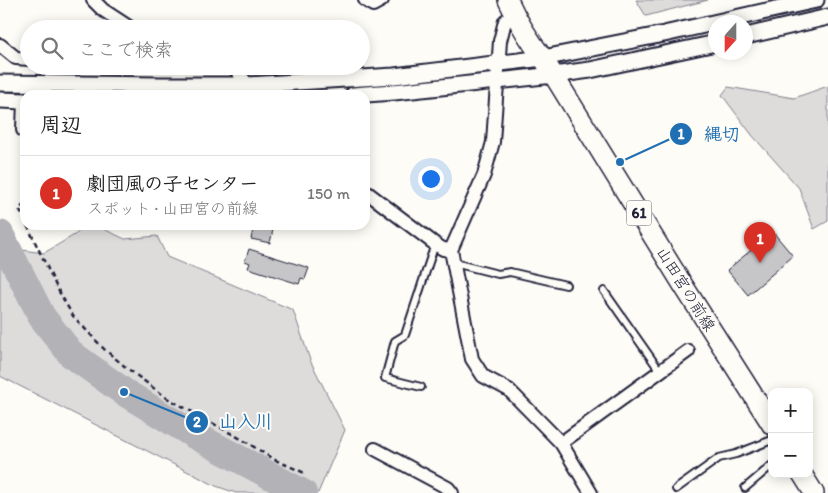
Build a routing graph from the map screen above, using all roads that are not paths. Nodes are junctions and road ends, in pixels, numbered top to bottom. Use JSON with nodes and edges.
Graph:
{"nodes":[{"id":1,"x":93,"y":0,"type":"edge"},
{"id":2,"x":365,"y":0,"type":"edge"},
{"id":3,"x":382,"y":0,"type":"edge"},
{"id":4,"x":816,"y":0,"type":"edge"},
{"id":5,"x":511,"y":7,"type":"edge"},
{"id":6,"x":828,"y":17,"type":"edge"},
{"id":7,"x":119,"y":20,"type":"edge"},
{"id":8,"x":753,"y":34,"type":"edge"},
{"id":9,"x":0,"y":45,"type":"edge"},
{"id":10,"x":708,"y":45,"type":"edge"},
{"id":11,"x":20,"y":58,"type":"edge"},
{"id":12,"x":543,"y":58,"type":"junction"},
{"id":13,"x":498,"y":63,"type":"junction"},
{"id":14,"x":240,"y":75,"type":"edge"},
{"id":15,"x":554,"y":76,"type":"junction"},
{"id":16,"x":496,"y":81,"type":"junction"},
{"id":17,"x":0,"y":83,"type":"edge"},
{"id":18,"x":251,"y":90,"type":"edge"},
{"id":19,"x":370,"y":94,"type":"edge"},
{"id":20,"x":0,"y":100,"type":"edge"},
{"id":21,"x":20,"y":100,"type":"edge"},
{"id":22,"x":370,"y":195,"type":"edge"},
{"id":23,"x":435,"y":244,"type":"junction"},
{"id":24,"x":451,"y":250,"type":"junction"},
{"id":25,"x":454,"y":263,"type":"junction"},
{"id":26,"x":566,"y":285,"type":"dead end"},
{"id":27,"x":604,"y":291,"type":"dead end"},
{"id":28,"x":688,"y":351,"type":"dead end"},
{"id":29,"x":660,"y":371,"type":"junction"},
{"id":30,"x":422,"y":387,"type":"dead end"},
{"id":31,"x":768,"y":419,"type":"edge"},
{"id":32,"x":768,"y":442,"type":"edge"},
{"id":33,"x":561,"y":443,"type":"junction"},
{"id":34,"x":375,"y":449,"type":"dead end"},
{"id":35,"x":768,"y":469,"type":"edge"},
{"id":36,"x":805,"y":478,"type":"edge"},
{"id":37,"x":746,"y":488,"type":"dead end"},
{"id":38,"x":676,"y":489,"type":"dead end"},
{"id":39,"x":452,"y":493,"type":"edge"},
{"id":40,"x":591,"y":493,"type":"edge"},
{"id":41,"x":814,"y":493,"type":"edge"}],
"edges":[{"from":1,"to":7,"type":"street"},
{"from":2,"to":3,"type":"street"},
{"from":4,"to":12,"type":"street"},
{"from":5,"to":12,"type":"main road","name":"山田宮の前線","number":"61"},
{"from":5,"to":13,"type":"street"},
{"from":6,"to":8,"type":"street"},
{"from":9,"to":11,"type":"street"},
{"from":10,"to":15,"type":"street"},
{"from":12,"to":13,"type":"street"},
{"from":12,"to":15,"type":"main road","name":"山田宮の前線","number":"61"},
{"from":13,"to":16,"type":"street"},
{"from":13,"to":18,"type":"street"},
{"from":14,"to":18,"type":"street"},
{"from":15,"to":16,"type":"street"},
{"from":15,"to":31,"type":"main road","name":"山田宮の前線","number":"61"},
{"from":16,"to":19,"type":"street"},
{"from":16,"to":24,"type":"street"},
{"from":17,"to":18,"type":"street"},
{"from":20,"to":21,"type":"street"},
{"from":22,"to":23,"type":"street"},
{"from":23,"to":24,"type":"street"},
{"from":23,"to":30,"type":"lane"},
{"from":24,"to":25,"type":"street"},
{"from":25,"to":26,"type":"lane"},
{"from":25,"to":33,"type":"street"},
{"from":27,"to":29,"type":"lane"},
{"from":28,"to":29,"type":"street"},
{"from":29,"to":33,"type":"street"},
{"from":32,"to":38,"type":"lane"},
{"from":33,"to":40,"type":"street"},
{"from":34,"to":39,"type":"street"},
{"from":35,"to":37,"type":"lane"},
{"from":36,"to":41,"type":"main road"}]}
